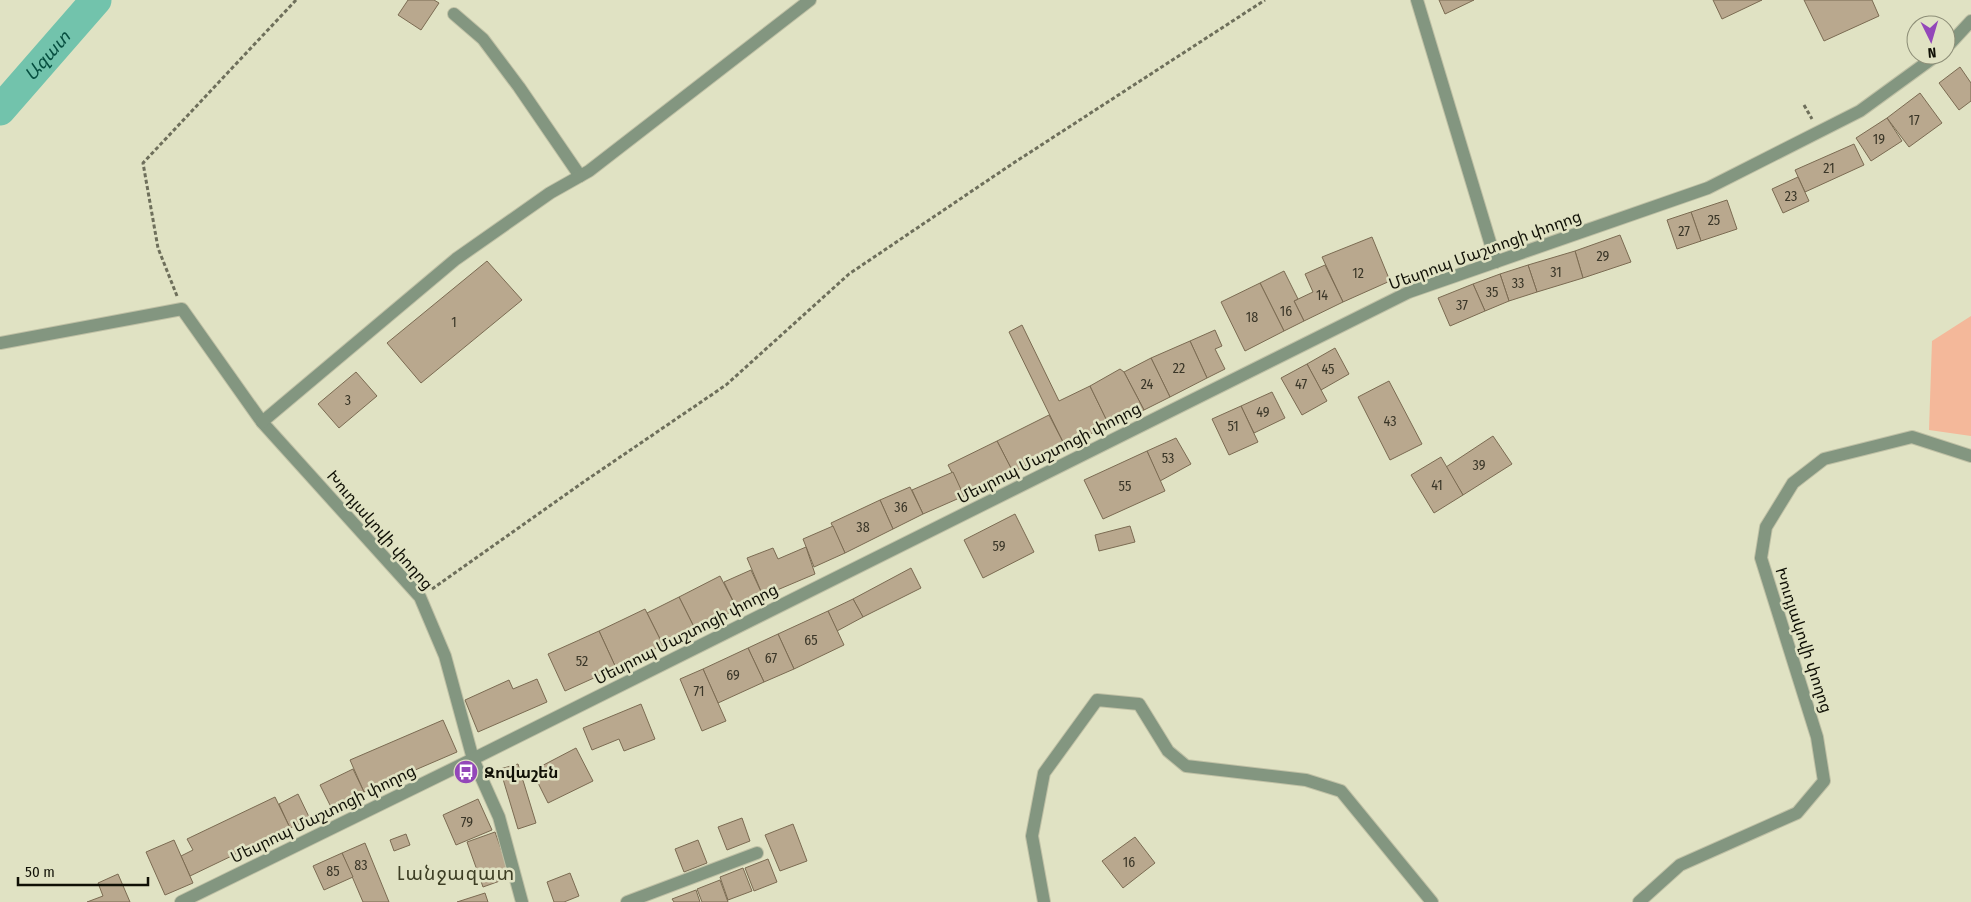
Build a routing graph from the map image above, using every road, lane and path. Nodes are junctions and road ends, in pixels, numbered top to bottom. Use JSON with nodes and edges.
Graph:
{"nodes":[{"id":1,"x":296,"y":0,"type":"edge"},
{"id":2,"x":810,"y":0,"type":"edge"},
{"id":3,"x":1265,"y":0,"type":"edge"},
{"id":4,"x":1417,"y":0,"type":"edge"},
{"id":5,"x":454,"y":14,"type":"dead end"},
{"id":6,"x":1971,"y":20,"type":"edge"},
{"id":7,"x":1956,"y":37,"type":"edge"},
{"id":8,"x":1923,"y":65,"type":"edge"},
{"id":9,"x":580,"y":176,"type":"junction"},
{"id":10,"x":1496,"y":262,"type":"junction"},
{"id":11,"x":182,"y":309,"type":"junction"},
{"id":12,"x":0,"y":343,"type":"edge"},
{"id":13,"x":262,"y":422,"type":"junction"},
{"id":14,"x":1971,"y":456,"type":"edge"},
{"id":15,"x":420,"y":597,"type":"junction"},
{"id":16,"x":473,"y":759,"type":"junction"},
{"id":17,"x":757,"y":853,"type":"dead end"},
{"id":18,"x":181,"y":902,"type":"edge"},
{"id":19,"x":522,"y":902,"type":"edge"},
{"id":20,"x":628,"y":902,"type":"edge"},
{"id":21,"x":1044,"y":902,"type":"edge"},
{"id":22,"x":1432,"y":902,"type":"edge"},
{"id":23,"x":1639,"y":902,"type":"edge"}],
"edges":[{"from":1,"to":11,"type":"path"},
{"from":2,"to":9,"type":"street"},
{"from":3,"to":15,"type":"path"},
{"from":4,"to":10,"type":"street"},
{"from":5,"to":9,"type":"street"},
{"from":6,"to":7,"type":"street"},
{"from":8,"to":10,"type":"street","name":"Մեսրոպ Մաշտոցի փողոց"},
{"from":9,"to":13,"type":"street"},
{"from":10,"to":16,"type":"street","name":"Մեսրոպ Մաշտոցի փողոց"},
{"from":11,"to":12,"type":"street"},
{"from":11,"to":13,"type":"street","name":"Խուդյակովի փողոց"},
{"from":13,"to":15,"type":"street","name":"Խուդյակովի փողոց"},
{"from":14,"to":23,"type":"street","name":"Խուդյակովի փողոց"},
{"from":15,"to":16,"type":"street","name":"Խուդյակովի փողոց"},
{"from":16,"to":18,"type":"street","name":"Մեսրոպ Մաշտոցի փողոց"},
{"from":16,"to":19,"type":"street","name":"Խուդյակովի փողոց"},
{"from":17,"to":20,"type":"street"},
{"from":21,"to":22,"type":"street"}]}
